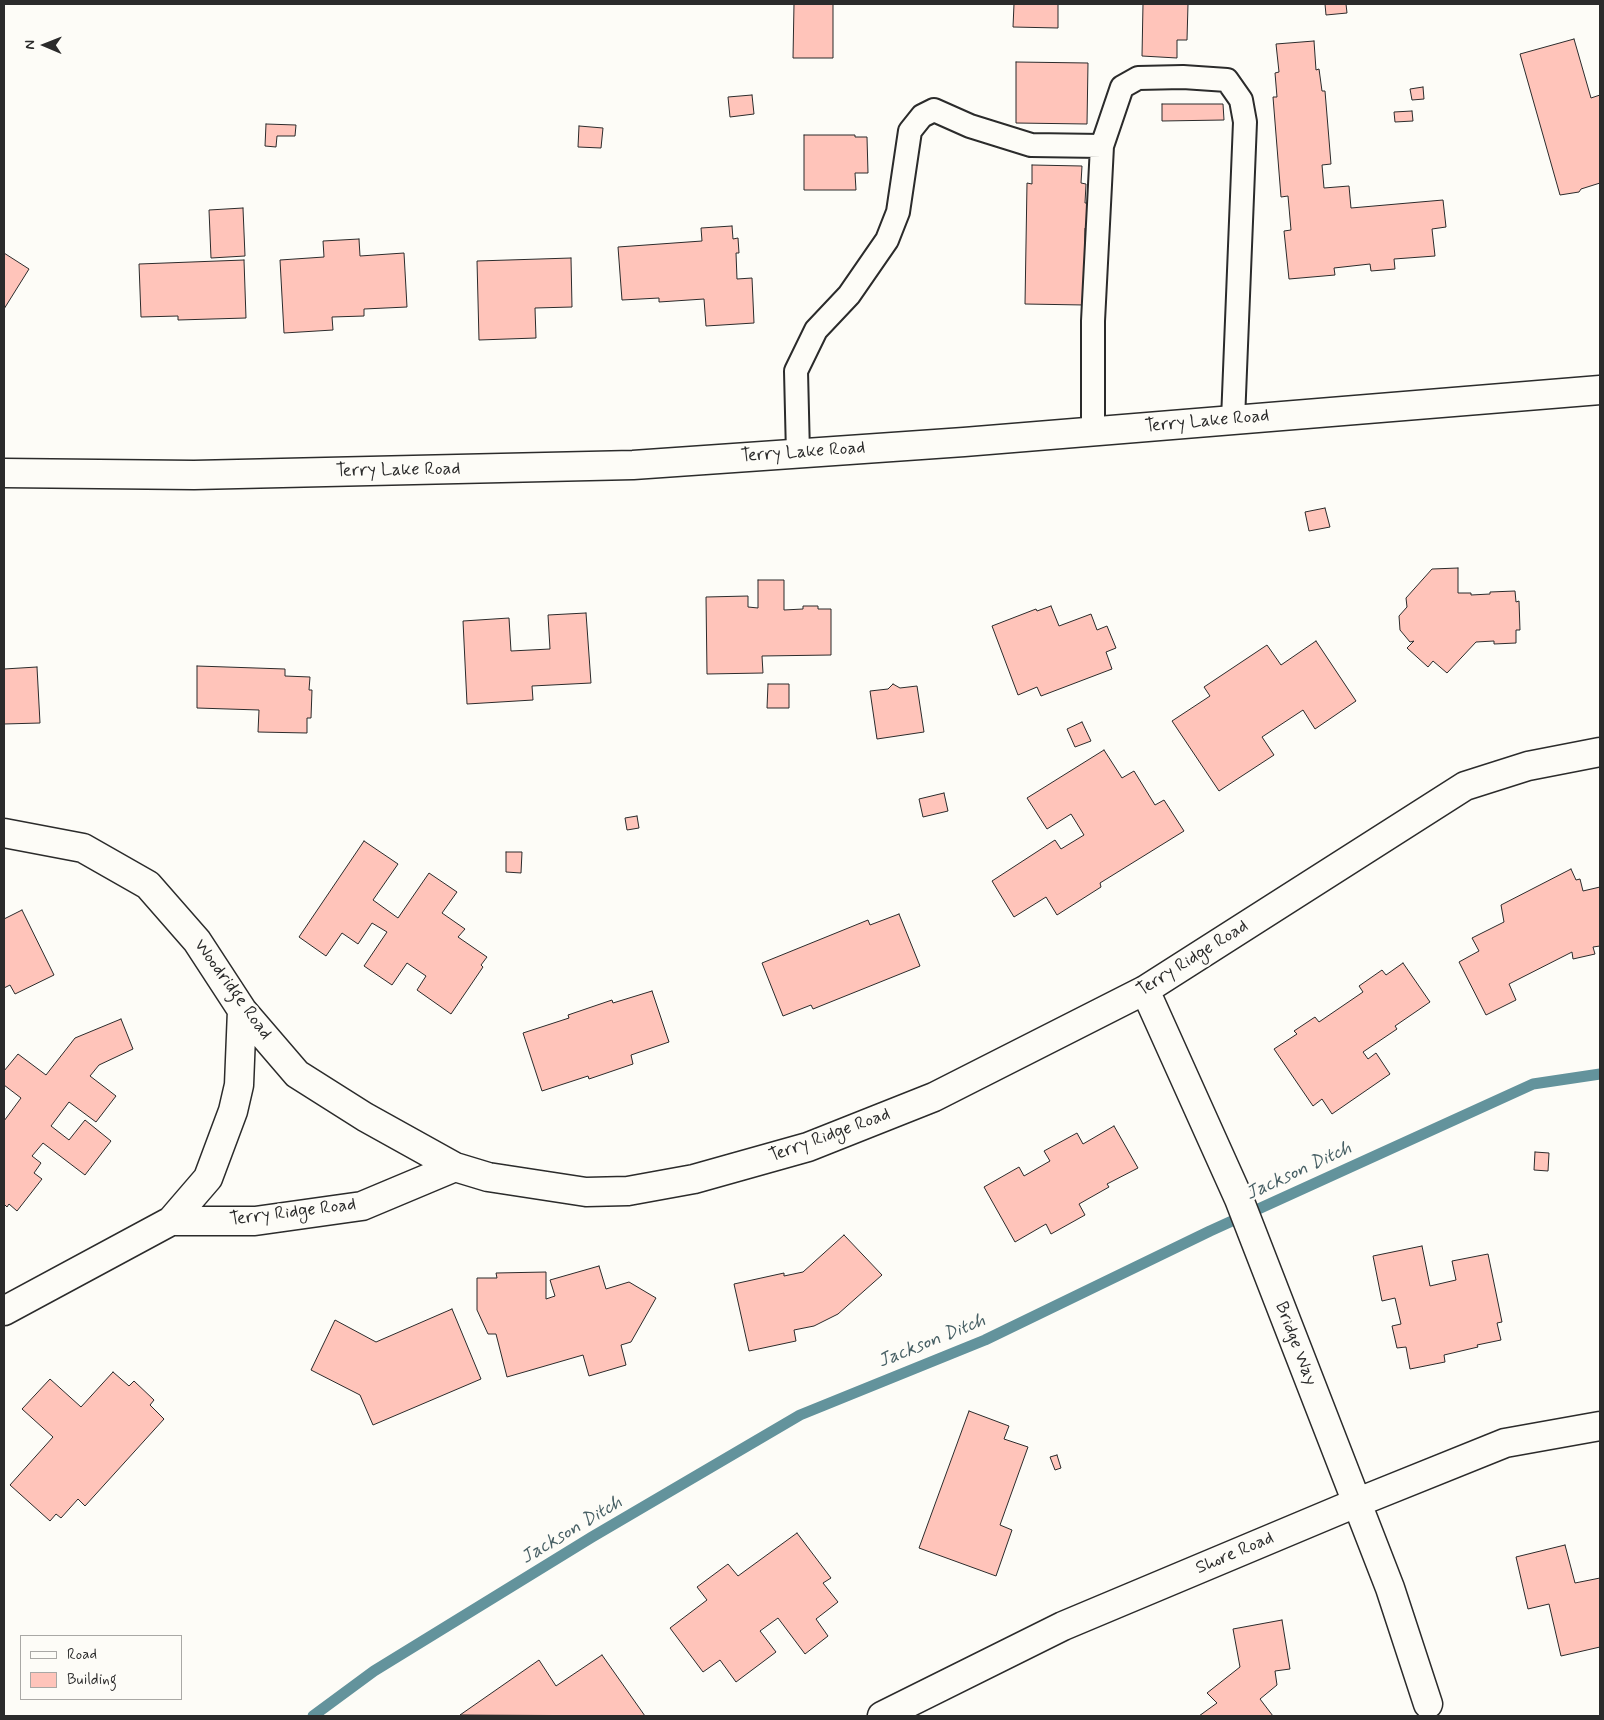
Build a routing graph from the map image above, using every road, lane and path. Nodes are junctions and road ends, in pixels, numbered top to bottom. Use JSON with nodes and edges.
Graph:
{"nodes":[{"id":1,"x":1102,"y":146,"type":"junction"},
{"id":2,"x":1600,"y":390,"type":"edge"},
{"id":3,"x":1233,"y":420,"type":"junction"},
{"id":4,"x":1093,"y":432,"type":"junction"},
{"id":5,"x":798,"y":454,"type":"junction"},
{"id":6,"x":4,"y":473,"type":"edge"},
{"id":7,"x":1600,"y":752,"type":"edge"},
{"id":8,"x":4,"y":833,"type":"edge"},
{"id":9,"x":1145,"y":990,"type":"junction"},
{"id":10,"x":242,"y":1010,"type":"junction"},
{"id":11,"x":456,"y":1167,"type":"junction"},
{"id":12,"x":171,"y":1221,"type":"junction"},
{"id":13,"x":4,"y":1311,"type":"edge"},
{"id":14,"x":1600,"y":1426,"type":"edge"},
{"id":15,"x":1356,"y":1503,"type":"junction"},
{"id":16,"x":1431,"y":1710,"type":"edge"},
{"id":17,"x":882,"y":1716,"type":"edge"}],
"edges":[{"from":1,"to":3,"type":"lane"},
{"from":1,"to":4,"type":"lane"},
{"from":1,"to":5,"type":"lane"},
{"from":2,"to":3,"type":"street","name":"Terry Lake Road"},
{"from":3,"to":4,"type":"street","name":"Terry Lake Road"},
{"from":4,"to":5,"type":"street","name":"Terry Lake Road"},
{"from":5,"to":6,"type":"street","name":"Terry Lake Road"},
{"from":7,"to":9,"type":"street","name":"Terry Ridge Road"},
{"from":8,"to":10,"type":"street","name":"Woodridge Road"},
{"from":9,"to":11,"type":"street","name":"Terry Ridge Road"},
{"from":9,"to":15,"type":"street","name":"Bridge Way"},
{"from":10,"to":11,"type":"street","name":"Woodridge Road"},
{"from":10,"to":12,"type":"street"},
{"from":11,"to":12,"type":"street","name":"Terry Ridge Road"},
{"from":12,"to":13,"type":"street","name":"Terry Ridge Road"},
{"from":14,"to":15,"type":"street","name":"Shore Road"},
{"from":15,"to":16,"type":"street","name":"Bridge Way"},
{"from":15,"to":17,"type":"street","name":"Shore Road"}]}
